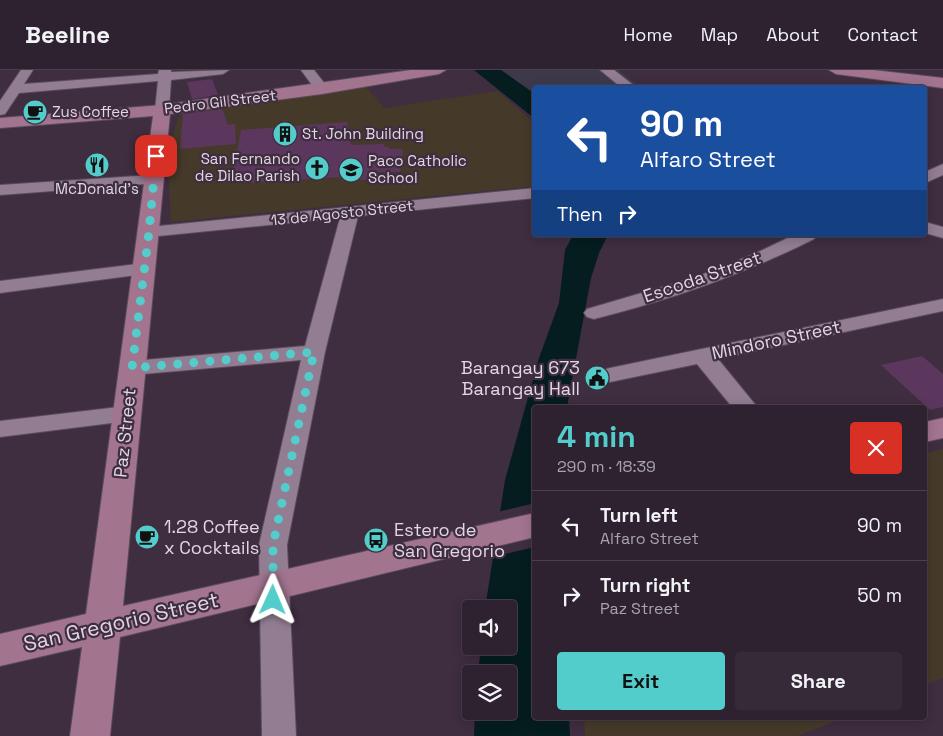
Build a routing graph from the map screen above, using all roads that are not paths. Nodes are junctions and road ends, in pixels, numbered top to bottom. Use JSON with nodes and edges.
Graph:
{"nodes":[{"id":1,"x":27,"y":70,"type":"edge"},
{"id":2,"x":222,"y":70,"type":"edge"},
{"id":3,"x":307,"y":70,"type":"edge"},
{"id":4,"x":439,"y":70,"type":"edge"},
{"id":5,"x":606,"y":70,"type":"edge"},
{"id":6,"x":836,"y":70,"type":"edge"},
{"id":7,"x":164,"y":74,"type":"edge"},
{"id":8,"x":943,"y":84,"type":"edge"},
{"id":9,"x":627,"y":85,"type":"edge"},
{"id":10,"x":14,"y":89,"type":"junction"},
{"id":11,"x":322,"y":89,"type":"junction"},
{"id":12,"x":162,"y":110,"type":"junction"},
{"id":13,"x":0,"y":111,"type":"edge"},
{"id":14,"x":0,"y":123,"type":"edge"},
{"id":15,"x":943,"y":169,"type":"edge"},
{"id":16,"x":927,"y":177,"type":"edge"},
{"id":17,"x":153,"y":180,"type":"junction"},
{"id":18,"x":0,"y":190,"type":"edge"},
{"id":19,"x":532,"y":193,"type":"edge"},
{"id":20,"x":350,"y":213,"type":"junction"},
{"id":21,"x":927,"y":227,"type":"edge"},
{"id":22,"x":149,"y":232,"type":"junction"},
{"id":23,"x":943,"y":233,"type":"edge"},
{"id":24,"x":804,"y":237,"type":"edge"},
{"id":25,"x":144,"y":269,"type":"junction"},
{"id":26,"x":0,"y":287,"type":"edge"},
{"id":27,"x":943,"y":305,"type":"edge"},
{"id":28,"x":594,"y":313,"type":"dead end"},
{"id":29,"x":314,"y":352,"type":"junction"},
{"id":30,"x":702,"y":356,"type":"junction"},
{"id":31,"x":132,"y":368,"type":"junction"},
{"id":32,"x":610,"y":375,"type":"dead end"},
{"id":33,"x":743,"y":405,"type":"edge"},
{"id":34,"x":126,"y":414,"type":"junction"},
{"id":35,"x":943,"y":428,"type":"edge"},
{"id":36,"x":0,"y":429,"type":"edge"},
{"id":37,"x":927,"y":432,"type":"edge"},
{"id":38,"x":532,"y":525,"type":"edge"},
{"id":39,"x":274,"y":586,"type":"junction"},
{"id":40,"x":104,"y":625,"type":"junction"},
{"id":41,"x":0,"y":650,"type":"edge"},
{"id":42,"x":90,"y":736,"type":"edge"},
{"id":43,"x":279,"y":736,"type":"edge"}],
"edges":[{"from":1,"to":10,"type":"street"},
{"from":2,"to":7,"type":"street"},
{"from":3,"to":11,"type":"street"},
{"from":4,"to":11,"type":"street","name":"Pedro Gil Street"},
{"from":5,"to":9,"type":"street"},
{"from":6,"to":8,"type":"street"},
{"from":7,"to":10,"type":"street"},
{"from":7,"to":12,"type":"street","name":"Paz Street"},
{"from":10,"to":13,"type":"street"},
{"from":11,"to":12,"type":"street","name":"Pedro Gil Street"},
{"from":12,"to":14,"type":"street","name":"Pedro Gil Street"},
{"from":12,"to":17,"type":"street","name":"Paz Street"},
{"from":15,"to":16,"type":"street"},
{"from":17,"to":18,"type":"street"},
{"from":17,"to":22,"type":"street","name":"Paz Street"},
{"from":19,"to":20,"type":"street","name":"13 de Agosto Street"},
{"from":20,"to":22,"type":"street","name":"13 de Agosto Street"},
{"from":20,"to":29,"type":"street"},
{"from":21,"to":23,"type":"street"},
{"from":22,"to":25,"type":"street","name":"Paz Street"},
{"from":24,"to":28,"type":"street","name":"Escoda Street"},
{"from":25,"to":26,"type":"street"},
{"from":25,"to":31,"type":"street","name":"Paz Street"},
{"from":27,"to":30,"type":"street","name":"Mindoro Street"},
{"from":29,"to":31,"type":"street"},
{"from":29,"to":39,"type":"street"},
{"from":30,"to":32,"type":"street","name":"Mindoro Street"},
{"from":30,"to":33,"type":"street"},
{"from":31,"to":34,"type":"street","name":"Paz Street"},
{"from":34,"to":36,"type":"street"},
{"from":34,"to":40,"type":"street","name":"Paz Street"},
{"from":35,"to":37,"type":"street"},
{"from":38,"to":39,"type":"street","name":"San Gregorio Street"},
{"from":39,"to":40,"type":"street","name":"San Gregorio Street"},
{"from":39,"to":43,"type":"street"},
{"from":40,"to":41,"type":"street","name":"San Gregorio Street"},
{"from":40,"to":42,"type":"street","name":"Paz Street"}]}
